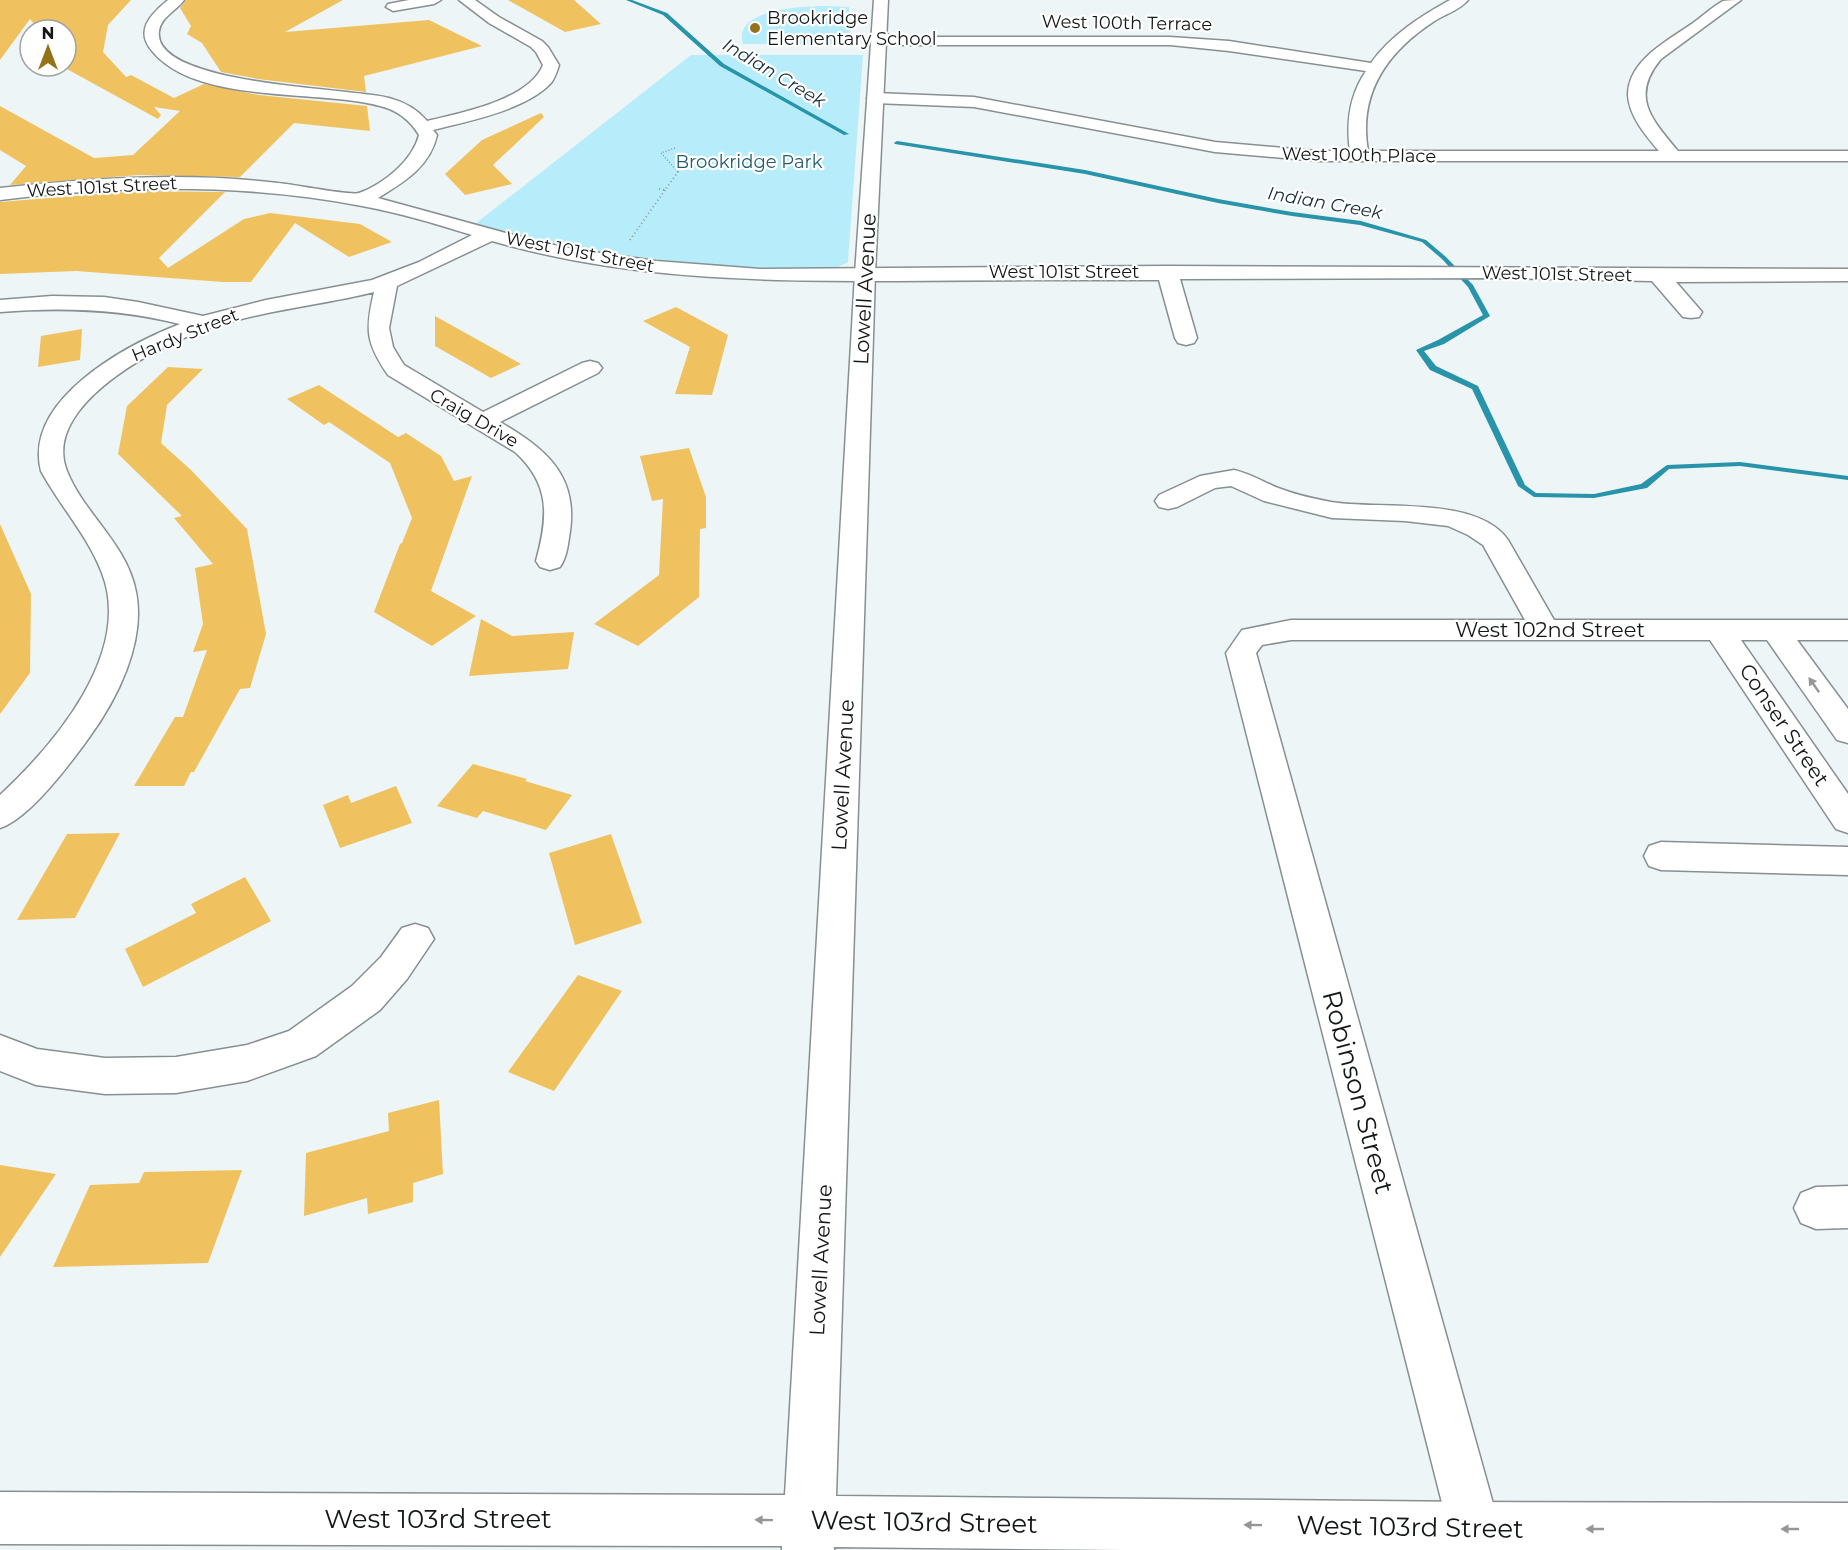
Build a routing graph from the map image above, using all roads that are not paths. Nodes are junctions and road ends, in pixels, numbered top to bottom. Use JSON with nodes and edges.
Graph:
{"nodes":[{"id":1,"x":177,"y":0,"type":"edge"},
{"id":2,"x":435,"y":0,"type":"edge"},
{"id":3,"x":466,"y":0,"type":"edge"},
{"id":4,"x":881,"y":0,"type":"edge"},
{"id":5,"x":1461,"y":0,"type":"edge"},
{"id":6,"x":1734,"y":0,"type":"edge"},
{"id":7,"x":393,"y":7,"type":"dead end"},
{"id":8,"x":879,"y":37,"type":"junction"},
{"id":9,"x":1374,"y":68,"type":"junction"},
{"id":10,"x":875,"y":98,"type":"junction"},
{"id":11,"x":423,"y":127,"type":"junction"},
{"id":12,"x":1360,"y":156,"type":"junction"},
{"id":13,"x":1673,"y":156,"type":"junction"},
{"id":14,"x":1848,"y":156,"type":"edge"},
{"id":15,"x":0,"y":194,"type":"edge"},
{"id":16,"x":361,"y":200,"type":"junction"},
{"id":17,"x":489,"y":234,"type":"junction"},
{"id":18,"x":1167,"y":272,"type":"junction"},
{"id":19,"x":865,"y":274,"type":"junction"},
{"id":20,"x":1848,"y":275,"type":"edge"},
{"id":21,"x":1659,"y":276,"type":"junction"},
{"id":22,"x":387,"y":283,"type":"junction"},
{"id":23,"x":0,"y":306,"type":"edge"},
{"id":24,"x":1690,"y":312,"type":"dead end"},
{"id":25,"x":205,"y":323,"type":"junction"},
{"id":26,"x":1186,"y":338,"type":"dead end"},
{"id":27,"x":590,"y":368,"type":"dead end"},
{"id":28,"x":481,"y":422,"type":"junction"},
{"id":29,"x":1168,"y":501,"type":"dead end"},
{"id":30,"x":550,"y":561,"type":"dead end"},
{"id":31,"x":1545,"y":630,"type":"junction"},
{"id":32,"x":1719,"y":630,"type":"junction"},
{"id":33,"x":1775,"y":630,"type":"junction"},
{"id":34,"x":1848,"y":630,"type":"edge"},
{"id":35,"x":1252,"y":637,"type":"joint"},
{"id":36,"x":1848,"y":732,"type":"edge"},
{"id":37,"x":0,"y":815,"type":"edge"},
{"id":38,"x":1848,"y":820,"type":"edge"},
{"id":39,"x":1661,"y":856,"type":"dead end"},
{"id":40,"x":1848,"y":861,"type":"edge"},
{"id":41,"x":415,"y":939,"type":"dead end"},
{"id":42,"x":0,"y":1053,"type":"edge"},
{"id":43,"x":0,"y":1518,"type":"edge"},
{"id":44,"x":1848,"y":1529,"type":"edge"},
{"id":45,"x":809,"y":1535,"type":"edge"},
{"id":46,"x":1477,"y":1539,"type":"edge"}],
"edges":[{"from":1,"to":11,"type":"street"},
{"from":2,"to":7,"type":"street"},
{"from":3,"to":11,"type":"street"},
{"from":4,"to":8,"type":"street","name":"Lowell Avenue"},
{"from":5,"to":9,"type":"street"},
{"from":6,"to":13,"type":"street"},
{"from":8,"to":9,"type":"street","name":"West 100th Terrace"},
{"from":8,"to":10,"type":"street","name":"Lowell Avenue"},
{"from":9,"to":12,"type":"street"},
{"from":10,"to":12,"type":"street","name":"West 100th Place"},
{"from":10,"to":19,"type":"street","name":"Lowell Avenue"},
{"from":11,"to":16,"type":"street"},
{"from":12,"to":13,"type":"street","name":"West 100th Place"},
{"from":13,"to":14,"type":"street","name":"West 100th Place"},
{"from":15,"to":16,"type":"street","name":"West 101st Street"},
{"from":16,"to":17,"type":"street","name":"West 101st Street"},
{"from":17,"to":19,"type":"street","name":"West 101st Street"},
{"from":17,"to":22,"type":"street","name":"Hardy Street"},
{"from":18,"to":19,"type":"street","name":"West 101st Street"},
{"from":18,"to":21,"type":"street","name":"West 101st Street"},
{"from":18,"to":26,"type":"street","name":"West 101st Street"},
{"from":19,"to":45,"type":"street","name":"Lowell Avenue"},
{"from":20,"to":21,"type":"street","name":"West 101st Street"},
{"from":21,"to":24,"type":"street","name":"West 101st Street"},
{"from":22,"to":25,"type":"street","name":"Hardy Street"},
{"from":22,"to":28,"type":"street","name":"Craig Drive"},
{"from":23,"to":25,"type":"street"},
{"from":25,"to":37,"type":"street","name":"Hardy Street"},
{"from":27,"to":28,"type":"street"},
{"from":28,"to":30,"type":"street","name":"Craig Drive"},
{"from":29,"to":31,"type":"street"},
{"from":31,"to":32,"type":"street","name":"West 102nd Street"},
{"from":31,"to":35,"type":"street","name":"West 102nd Street"},
{"from":32,"to":33,"type":"street","name":"West 102nd Street"},
{"from":32,"to":38,"type":"street","name":"Conser Street"},
{"from":33,"to":34,"type":"street","name":"West 102nd Street"},
{"from":36,"to":33,"type":"street","one_way":true},
{"from":35,"to":46,"type":"street","name":"Robinson Street"},
{"from":39,"to":40,"type":"street"},
{"from":41,"to":42,"type":"street"},
{"from":45,"to":43,"type":"street","name":"West 103rd Street","one_way":true},
{"from":44,"to":46,"type":"street","name":"West 103rd Street","one_way":true},
{"from":46,"to":45,"type":"street","name":"West 103rd Street","one_way":true}]}
